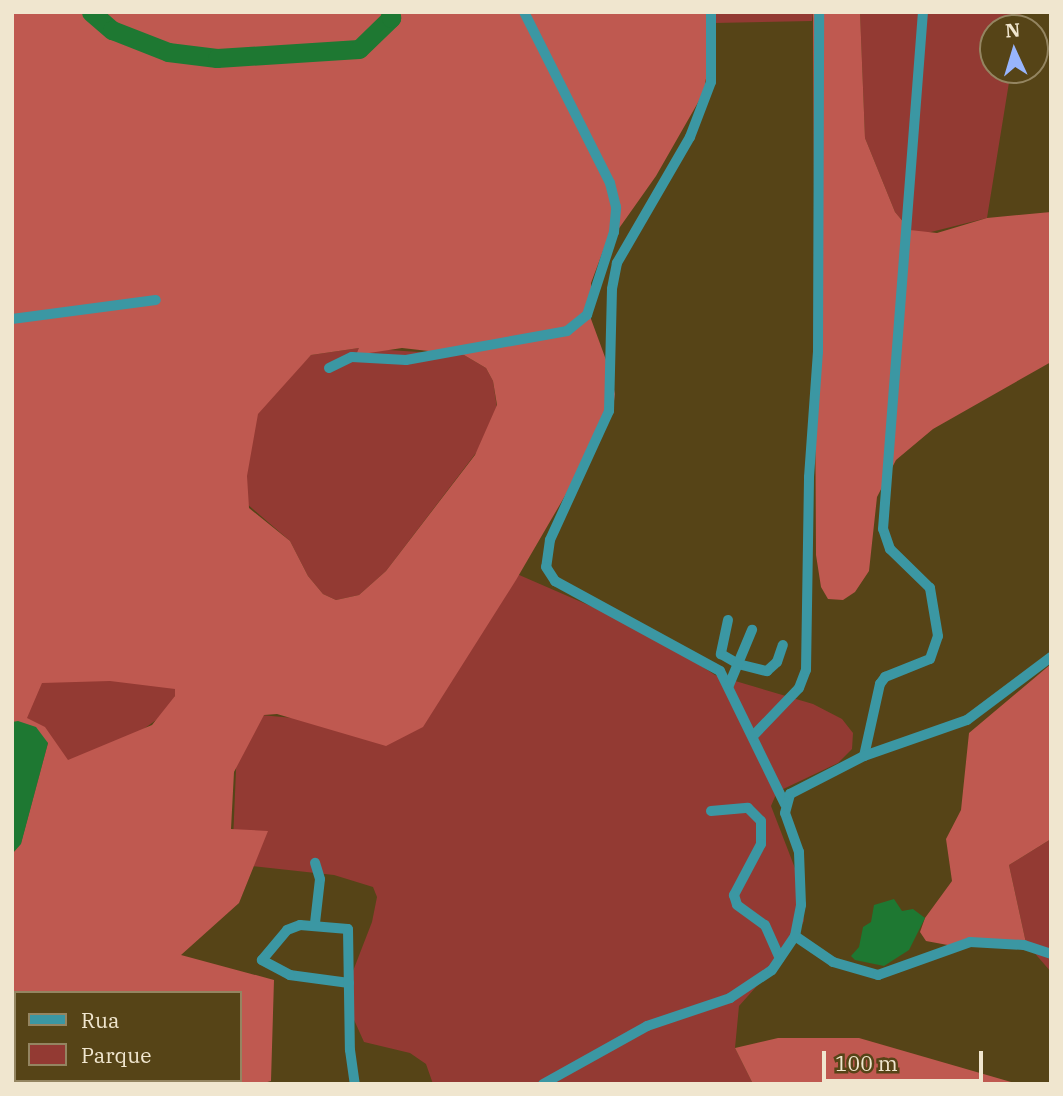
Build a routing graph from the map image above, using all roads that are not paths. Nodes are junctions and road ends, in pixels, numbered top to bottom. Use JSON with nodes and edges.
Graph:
{"nodes":[{"id":1,"x":524,"y":12,"type":"edge"},
{"id":2,"x":711,"y":12,"type":"edge"},
{"id":3,"x":818,"y":12,"type":"edge"},
{"id":4,"x":923,"y":12,"type":"edge"},
{"id":5,"x":156,"y":300,"type":"dead end"},
{"id":6,"x":12,"y":319,"type":"edge"},
{"id":7,"x":329,"y":369,"type":"dead end"},
{"id":8,"x":728,"y":620,"type":"dead end"},
{"id":9,"x":752,"y":630,"type":"dead end"},
{"id":10,"x":783,"y":645,"type":"dead end"},
{"id":11,"x":1051,"y":657,"type":"edge"},
{"id":12,"x":738,"y":664,"type":"junction"},
{"id":13,"x":729,"y":685,"type":"junction"},
{"id":14,"x":753,"y":736,"type":"junction"},
{"id":15,"x":864,"y":756,"type":"junction"},
{"id":16,"x":785,"y":804,"type":"junction"},
{"id":17,"x":711,"y":811,"type":"dead end"},
{"id":18,"x":315,"y":863,"type":"dead end"},
{"id":19,"x":315,"y":923,"type":"junction"},
{"id":20,"x":795,"y":936,"type":"junction"},
{"id":21,"x":1051,"y":954,"type":"edge"},
{"id":22,"x":780,"y":958,"type":"junction"},
{"id":23,"x":349,"y":983,"type":"junction"},
{"id":24,"x":355,"y":1084,"type":"edge"},
{"id":25,"x":543,"y":1084,"type":"edge"}],
"edges":[{"from":1,"to":7,"type":"street"},
{"from":2,"to":13,"type":"street"},
{"from":3,"to":14,"type":"street"},
{"from":4,"to":15,"type":"street"},
{"from":5,"to":6,"type":"street"},
{"from":8,"to":12,"type":"street"},
{"from":9,"to":12,"type":"street"},
{"from":10,"to":12,"type":"street"},
{"from":11,"to":15,"type":"street"},
{"from":12,"to":13,"type":"street"},
{"from":13,"to":14,"type":"street"},
{"from":14,"to":16,"type":"street"},
{"from":15,"to":16,"type":"street"},
{"from":16,"to":20,"type":"street"},
{"from":17,"to":22,"type":"street"},
{"from":18,"to":19,"type":"street"},
{"from":19,"to":23,"type":"street"},
{"from":19,"to":23,"type":"street"},
{"from":20,"to":21,"type":"street"},
{"from":20,"to":22,"type":"street"},
{"from":22,"to":25,"type":"street"},
{"from":23,"to":24,"type":"street"}]}
